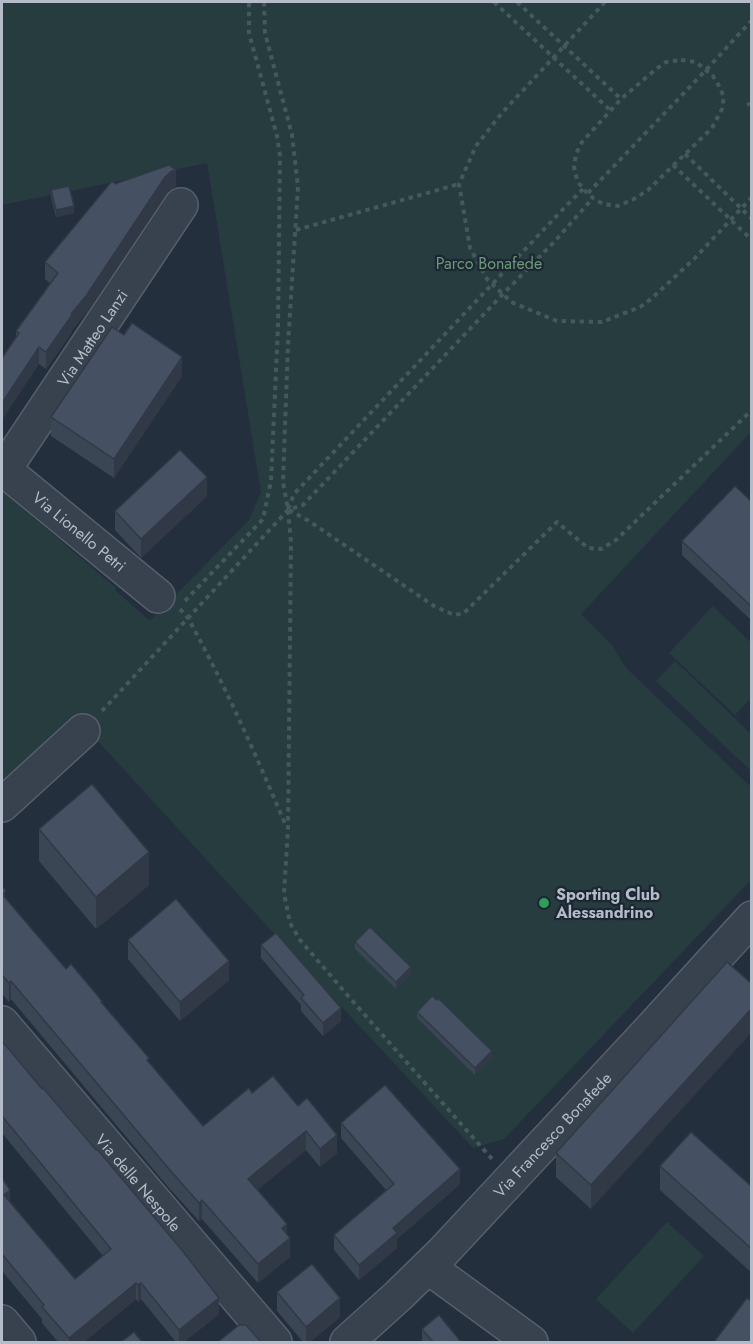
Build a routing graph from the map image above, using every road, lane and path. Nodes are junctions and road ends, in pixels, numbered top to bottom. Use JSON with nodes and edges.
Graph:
{"nodes":[{"id":1,"x":249,"y":2,"type":"edge"},
{"id":2,"x":264,"y":2,"type":"edge"},
{"id":3,"x":494,"y":2,"type":"edge"},
{"id":4,"x":518,"y":2,"type":"edge"},
{"id":5,"x":605,"y":2,"type":"edge"},
{"id":6,"x":752,"y":20,"type":"edge"},
{"id":7,"x":564,"y":44,"type":"junction"},
{"id":8,"x":553,"y":56,"type":"junction"},
{"id":9,"x":706,"y":70,"type":"junction"},
{"id":10,"x":621,"y":99,"type":"junction"},
{"id":11,"x":611,"y":111,"type":"junction"},
{"id":12,"x":685,"y":154,"type":"junction"},
{"id":13,"x":673,"y":165,"type":"junction"},
{"id":14,"x":459,"y":184,"type":"junction"},
{"id":15,"x":584,"y":189,"type":"junction"},
{"id":16,"x":588,"y":193,"type":"junction"},
{"id":17,"x":752,"y":197,"type":"edge"},
{"id":18,"x":593,"y":198,"type":"junction"},
{"id":19,"x":181,"y":205,"type":"dead end"},
{"id":20,"x":741,"y":209,"type":"junction"},
{"id":21,"x":752,"y":219,"type":"edge"},
{"id":22,"x":730,"y":220,"type":"junction"},
{"id":23,"x":296,"y":230,"type":"junction"},
{"id":24,"x":752,"y":240,"type":"edge"},
{"id":25,"x":493,"y":284,"type":"junction"},
{"id":26,"x":503,"y":294,"type":"junction"},
{"id":27,"x":752,"y":410,"type":"edge"},
{"id":28,"x":3,"y":469,"type":"edge"},
{"id":29,"x":288,"y":510,"type":"junction"},
{"id":30,"x":158,"y":596,"type":"dead end"},
{"id":31,"x":188,"y":618,"type":"junction"},
{"id":32,"x":83,"y":732,"type":"joint"},
{"id":33,"x":2,"y":805,"type":"edge"},
{"id":34,"x":288,"y":829,"type":"junction"},
{"id":35,"x":752,"y":918,"type":"edge"},
{"id":36,"x":2,"y":1023,"type":"edge"},
{"id":37,"x":510,"y":1180,"type":"junction"},
{"id":38,"x":428,"y":1267,"type":"junction"},
{"id":39,"x":2,"y":1322,"type":"edge"},
{"id":40,"x":19,"y":1342,"type":"edge"},
{"id":41,"x":275,"y":1342,"type":"edge"},
{"id":42,"x":347,"y":1342,"type":"edge"},
{"id":43,"x":531,"y":1342,"type":"edge"}],
"edges":[{"from":1,"to":31,"type":"path"},
{"from":2,"to":23,"type":"path"},
{"from":3,"to":8,"type":"path"},
{"from":4,"to":7,"type":"path"},
{"from":5,"to":7,"type":"path"},
{"from":6,"to":9,"type":"path"},
{"from":7,"to":8,"type":"path"},
{"from":7,"to":10,"type":"path"},
{"from":8,"to":11,"type":"path"},
{"from":8,"to":14,"type":"path"},
{"from":9,"to":10,"type":"path"},
{"from":9,"to":12,"type":"path"},
{"from":9,"to":16,"type":"path"},
{"from":10,"to":11,"type":"path"},
{"from":11,"to":15,"type":"path"},
{"from":12,"to":13,"type":"path"},
{"from":12,"to":20,"type":"path"},
{"from":13,"to":18,"type":"path"},
{"from":13,"to":22,"type":"path"},
{"from":14,"to":23,"type":"path"},
{"from":14,"to":25,"type":"path"},
{"from":15,"to":16,"type":"path"},
{"from":15,"to":25,"type":"path"},
{"from":16,"to":18,"type":"path"},
{"from":17,"to":20,"type":"path"},
{"from":18,"to":26,"type":"path"},
{"from":19,"to":28,"type":"street","name":"Via Matteo Lanzi"},
{"from":20,"to":21,"type":"path"},
{"from":20,"to":22,"type":"path"},
{"from":22,"to":24,"type":"path"},
{"from":22,"to":26,"type":"path"},
{"from":23,"to":29,"type":"path"},
{"from":25,"to":26,"type":"path"},
{"from":25,"to":29,"type":"path"},
{"from":26,"to":29,"type":"path"},
{"from":27,"to":29,"type":"path"},
{"from":28,"to":30,"type":"street","name":"Via Lionello Petri"},
{"from":29,"to":31,"type":"path"},
{"from":29,"to":34,"type":"path"},
{"from":31,"to":32,"type":"path"},
{"from":31,"to":34,"type":"path"},
{"from":32,"to":33,"type":"street"},
{"from":34,"to":37,"type":"path"},
{"from":35,"to":37,"type":"street","name":"Via Francesco Bonafede"},
{"from":36,"to":41,"type":"street","name":"Via delle Nespole"},
{"from":37,"to":38,"type":"street","name":"Via Francesco Bonafede"},
{"from":38,"to":42,"type":"street","name":"Via Francesco Bonafede"},
{"from":38,"to":43,"type":"street"},
{"from":39,"to":40,"type":"street"}]}
